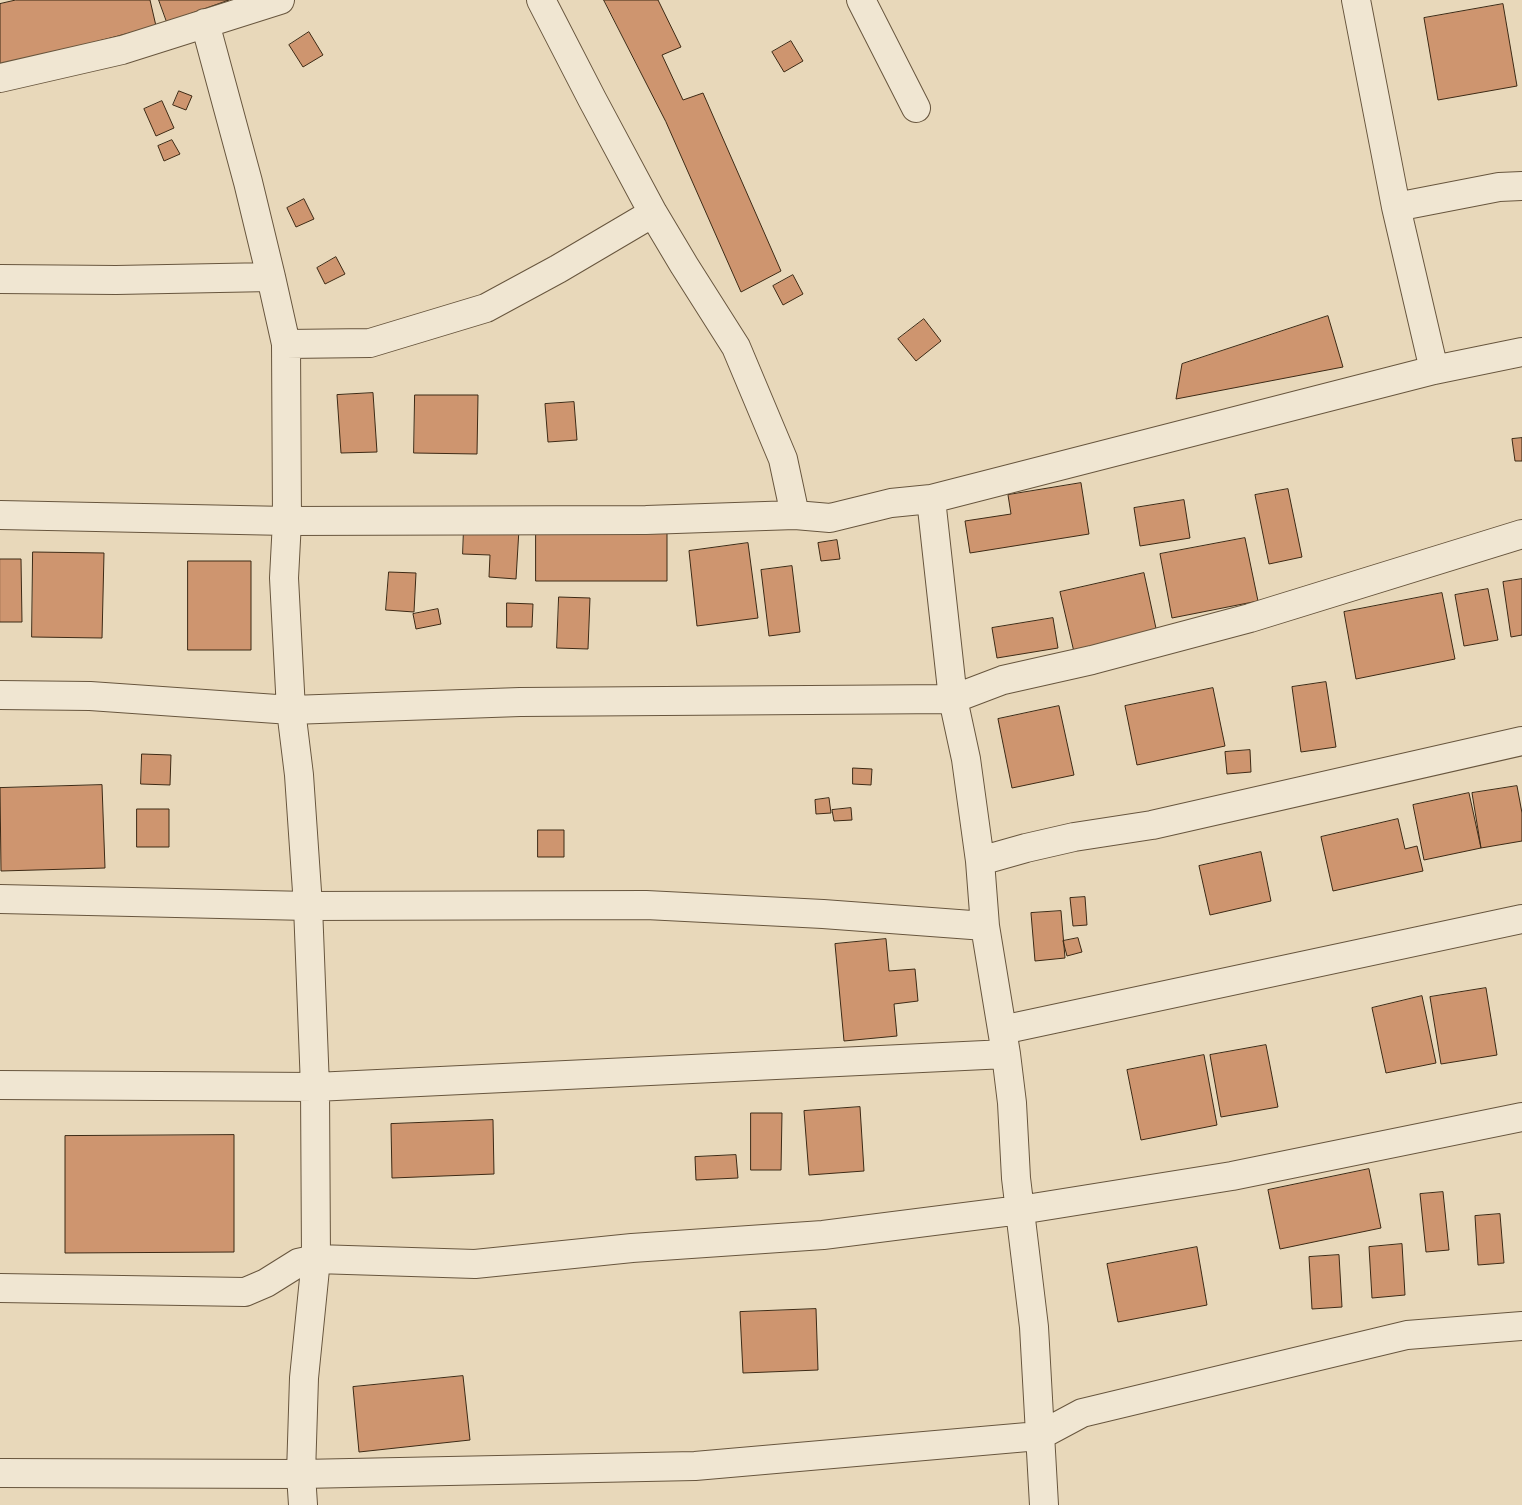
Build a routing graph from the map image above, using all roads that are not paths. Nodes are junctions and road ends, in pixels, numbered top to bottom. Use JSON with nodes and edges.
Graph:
{"nodes":[{"id":1,"x":280,"y":0,"type":"edge"},
{"id":2,"x":541,"y":0,"type":"edge"},
{"id":3,"x":861,"y":0,"type":"edge"},
{"id":4,"x":1356,"y":0,"type":"edge"},
{"id":5,"x":205,"y":23,"type":"junction"},
{"id":6,"x":0,"y":78,"type":"edge"},
{"id":7,"x":916,"y":108,"type":"dead end"},
{"id":8,"x":1522,"y":186,"type":"edge"},
{"id":9,"x":1396,"y":206,"type":"junction"},
{"id":10,"x":653,"y":213,"type":"junction"},
{"id":11,"x":271,"y":277,"type":"junction"},
{"id":12,"x":0,"y":279,"type":"edge"},
{"id":13,"x":286,"y":344,"type":"junction"},
{"id":14,"x":1522,"y":352,"type":"edge"},
{"id":15,"x":1434,"y":370,"type":"junction"},
{"id":16,"x":931,"y":499,"type":"junction"},
{"id":17,"x":0,"y":515,"type":"edge"},
{"id":18,"x":795,"y":516,"type":"junction"},
{"id":19,"x":287,"y":521,"type":"junction"},
{"id":20,"x":1522,"y":534,"type":"edge"},
{"id":21,"x":0,"y":695,"type":"edge"},
{"id":22,"x":953,"y":699,"type":"junction"},
{"id":23,"x":291,"y":710,"type":"junction"},
{"id":24,"x":1522,"y":740,"type":"edge"},
{"id":25,"x":980,"y":861,"type":"junction"},
{"id":26,"x":0,"y":899,"type":"edge"},
{"id":27,"x":308,"y":906,"type":"junction"},
{"id":28,"x":1522,"y":919,"type":"edge"},
{"id":29,"x":985,"y":926,"type":"junction"},
{"id":30,"x":1004,"y":1042,"type":"junction"},
{"id":31,"x":0,"y":1085,"type":"edge"},
{"id":32,"x":315,"y":1087,"type":"junction"},
{"id":33,"x":1522,"y":1117,"type":"edge"},
{"id":34,"x":1020,"y":1210,"type":"junction"},
{"id":35,"x":316,"y":1260,"type":"junction"},
{"id":36,"x":0,"y":1288,"type":"edge"},
{"id":37,"x":1522,"y":1326,"type":"edge"},
{"id":38,"x":1039,"y":1436,"type":"junction"},
{"id":39,"x":0,"y":1472,"type":"edge"},
{"id":40,"x":301,"y":1474,"type":"junction"},
{"id":41,"x":303,"y":1505,"type":"edge"},
{"id":42,"x":1044,"y":1505,"type":"edge"}],
"edges":[{"from":1,"to":5,"type":"street"},
{"from":2,"to":10,"type":"street"},
{"from":3,"to":7,"type":"street"},
{"from":4,"to":9,"type":"street"},
{"from":5,"to":6,"type":"street"},
{"from":5,"to":11,"type":"street"},
{"from":8,"to":9,"type":"street"},
{"from":9,"to":15,"type":"street"},
{"from":10,"to":13,"type":"street"},
{"from":10,"to":18,"type":"street"},
{"from":11,"to":12,"type":"street"},
{"from":11,"to":13,"type":"street"},
{"from":13,"to":19,"type":"street"},
{"from":14,"to":15,"type":"street"},
{"from":15,"to":16,"type":"street"},
{"from":16,"to":18,"type":"street"},
{"from":16,"to":22,"type":"street"},
{"from":17,"to":19,"type":"street"},
{"from":18,"to":19,"type":"street"},
{"from":19,"to":23,"type":"street"},
{"from":20,"to":22,"type":"street"},
{"from":21,"to":23,"type":"street"},
{"from":22,"to":23,"type":"street"},
{"from":22,"to":25,"type":"street"},
{"from":23,"to":27,"type":"street"},
{"from":24,"to":25,"type":"street"},
{"from":25,"to":29,"type":"street"},
{"from":26,"to":27,"type":"street"},
{"from":27,"to":29,"type":"street"},
{"from":27,"to":32,"type":"street"},
{"from":28,"to":30,"type":"street"},
{"from":29,"to":30,"type":"street"},
{"from":30,"to":32,"type":"street"},
{"from":30,"to":34,"type":"street"},
{"from":31,"to":32,"type":"street"},
{"from":32,"to":35,"type":"street"},
{"from":33,"to":34,"type":"street"},
{"from":34,"to":35,"type":"street"},
{"from":34,"to":38,"type":"street"},
{"from":35,"to":36,"type":"street"},
{"from":35,"to":40,"type":"street"},
{"from":37,"to":38,"type":"street"},
{"from":38,"to":40,"type":"street"},
{"from":38,"to":42,"type":"street"},
{"from":39,"to":40,"type":"street"},
{"from":40,"to":41,"type":"street"}]}
